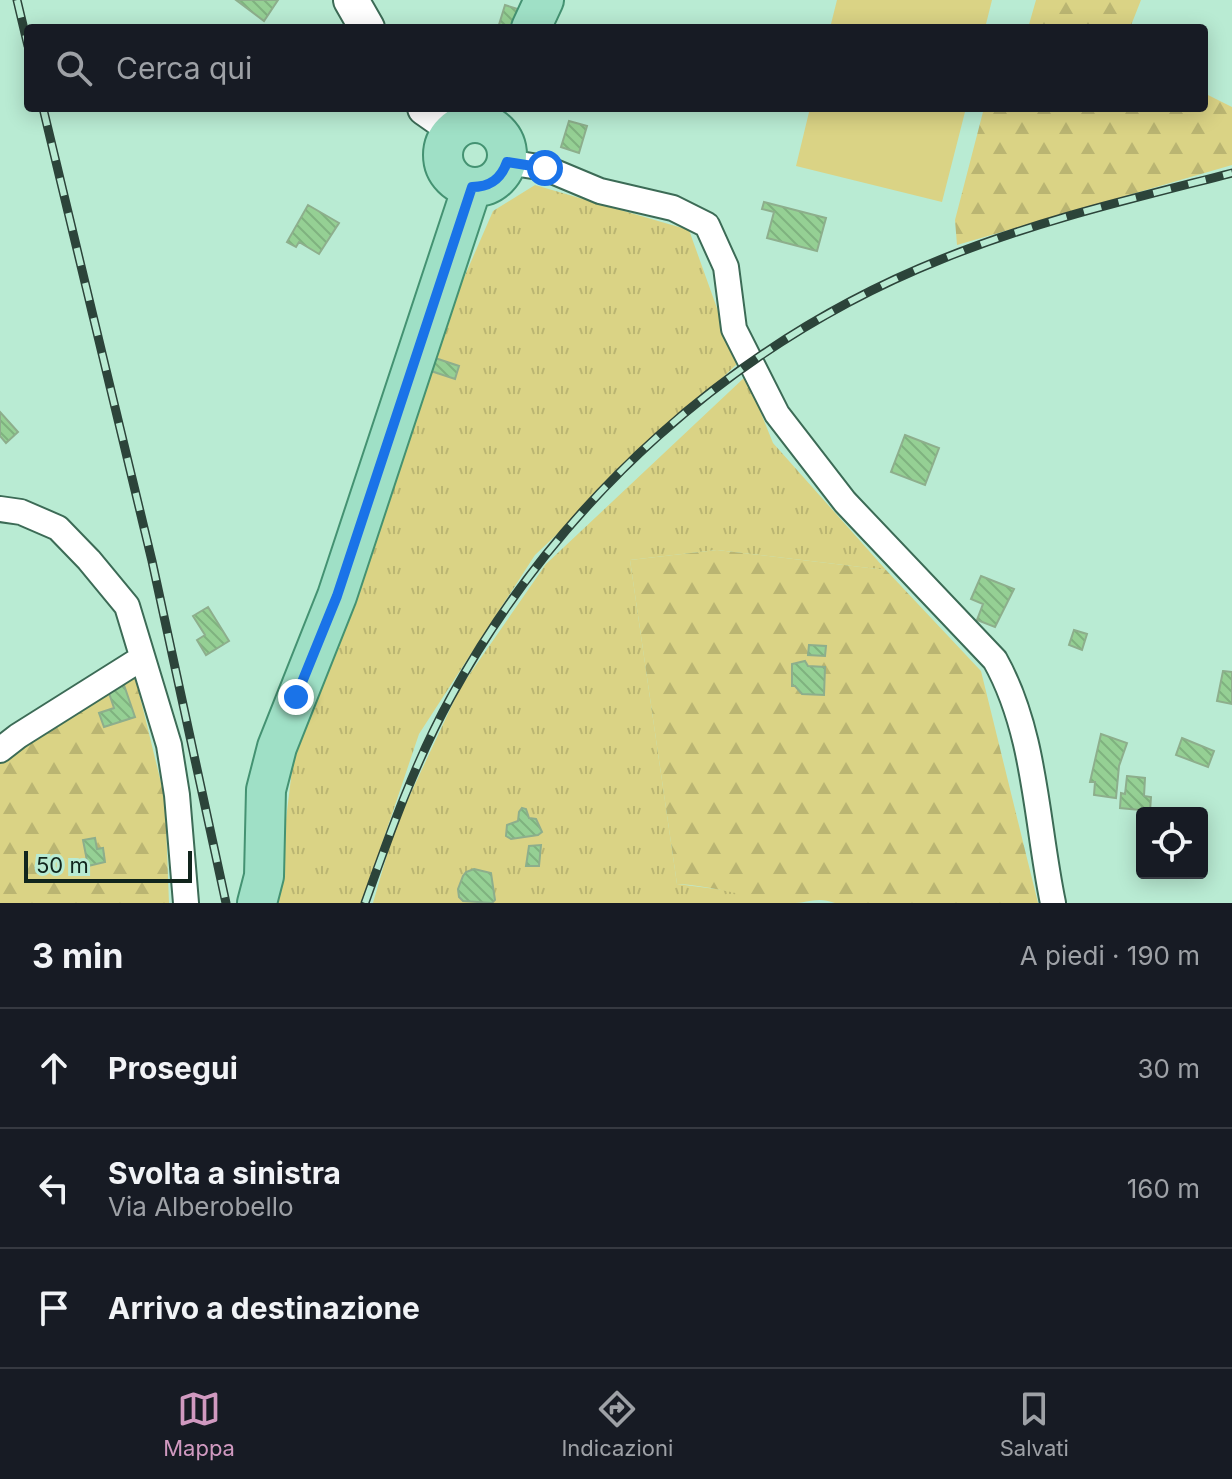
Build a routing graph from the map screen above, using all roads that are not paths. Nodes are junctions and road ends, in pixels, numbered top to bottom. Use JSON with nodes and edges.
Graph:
{"nodes":[{"id":1,"x":351,"y":0,"type":"edge"},
{"id":2,"x":544,"y":0,"type":"edge"},
{"id":3,"x":365,"y":24,"type":"edge"},
{"id":4,"x":533,"y":24,"type":"edge"},
{"id":5,"x":466,"y":118,"type":"edge"},
{"id":6,"x":507,"y":162,"type":"junction"},
{"id":7,"x":472,"y":187,"type":"junction"},
{"id":8,"x":0,"y":509,"type":"edge"},
{"id":9,"x":142,"y":658,"type":"junction"},
{"id":10,"x":0,"y":750,"type":"edge"},
{"id":11,"x":186,"y":903,"type":"edge"},
{"id":12,"x":257,"y":903,"type":"edge"},
{"id":13,"x":1053,"y":903,"type":"edge"}],
"edges":[{"from":1,"to":3,"type":"street"},
{"from":2,"to":4,"type":"main road"},
{"from":5,"to":6,"type":"main road"},
{"from":5,"to":7,"type":"main road"},
{"from":6,"to":7,"type":"main road"},
{"from":6,"to":13,"type":"street"},
{"from":7,"to":12,"type":"main road"},
{"from":8,"to":9,"type":"street"},
{"from":9,"to":10,"type":"street"},
{"from":9,"to":11,"type":"street"}]}
